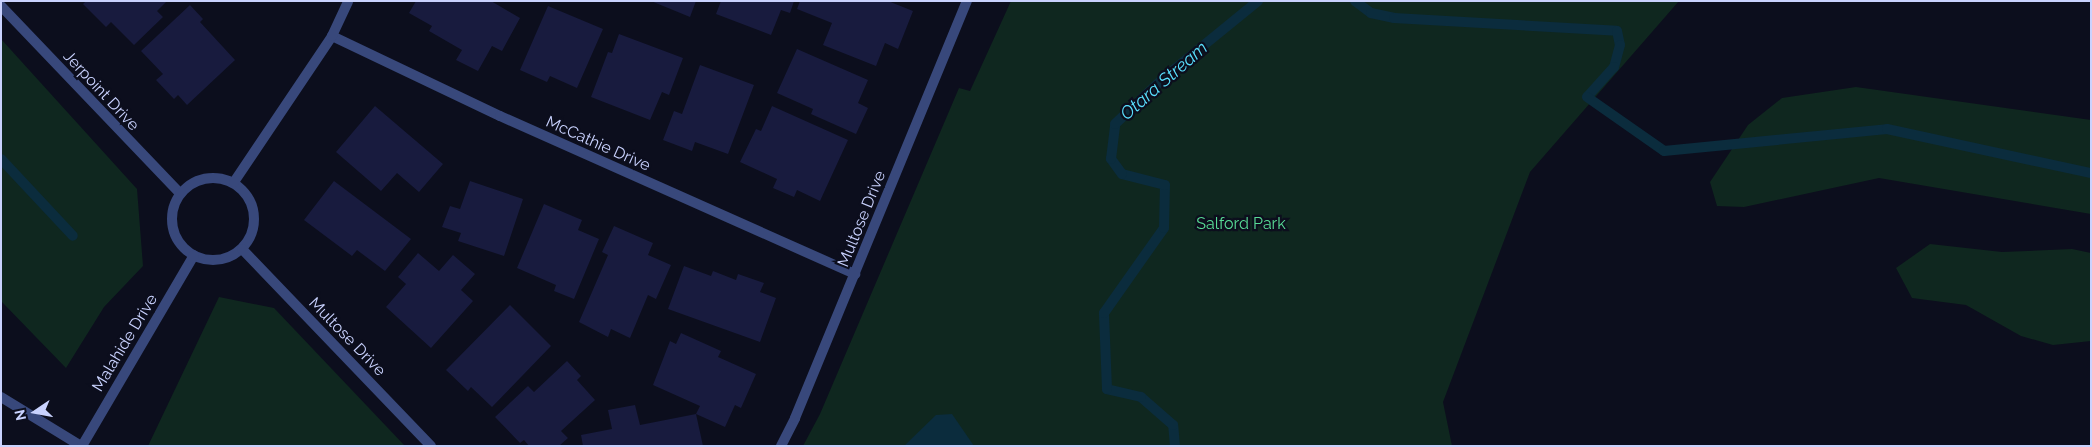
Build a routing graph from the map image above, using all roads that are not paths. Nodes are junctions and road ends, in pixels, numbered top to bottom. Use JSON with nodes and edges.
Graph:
{"nodes":[{"id":1,"x":348,"y":1,"type":"edge"},
{"id":2,"x":967,"y":1,"type":"edge"},
{"id":3,"x":1,"y":6,"type":"edge"},
{"id":4,"x":332,"y":36,"type":"junction"},
{"id":5,"x":234,"y":182,"type":"junction"},
{"id":6,"x":180,"y":193,"type":"junction"},
{"id":7,"x":242,"y":249,"type":"junction"},
{"id":8,"x":194,"y":255,"type":"junction"},
{"id":9,"x":855,"y":274,"type":"junction"},
{"id":10,"x":1,"y":397,"type":"edge"},
{"id":11,"x":82,"y":446,"type":"edge"},
{"id":12,"x":431,"y":446,"type":"edge"},
{"id":13,"x":780,"y":446,"type":"edge"}],
"edges":[{"from":1,"to":4,"type":"street"},
{"from":2,"to":9,"type":"street","name":"Multose Drive"},
{"from":3,"to":6,"type":"street","name":"Jerpoint Drive"},
{"from":4,"to":5,"type":"street"},
{"from":4,"to":9,"type":"street","name":"McCathie Drive"},
{"from":5,"to":6,"type":"street"},
{"from":5,"to":7,"type":"street"},
{"from":6,"to":8,"type":"street"},
{"from":7,"to":8,"type":"street"},
{"from":7,"to":12,"type":"street","name":"Multose Drive"},
{"from":8,"to":11,"type":"street","name":"Malahide Drive"},
{"from":9,"to":13,"type":"street","name":"Multose Drive"},
{"from":10,"to":11,"type":"street"}]}
